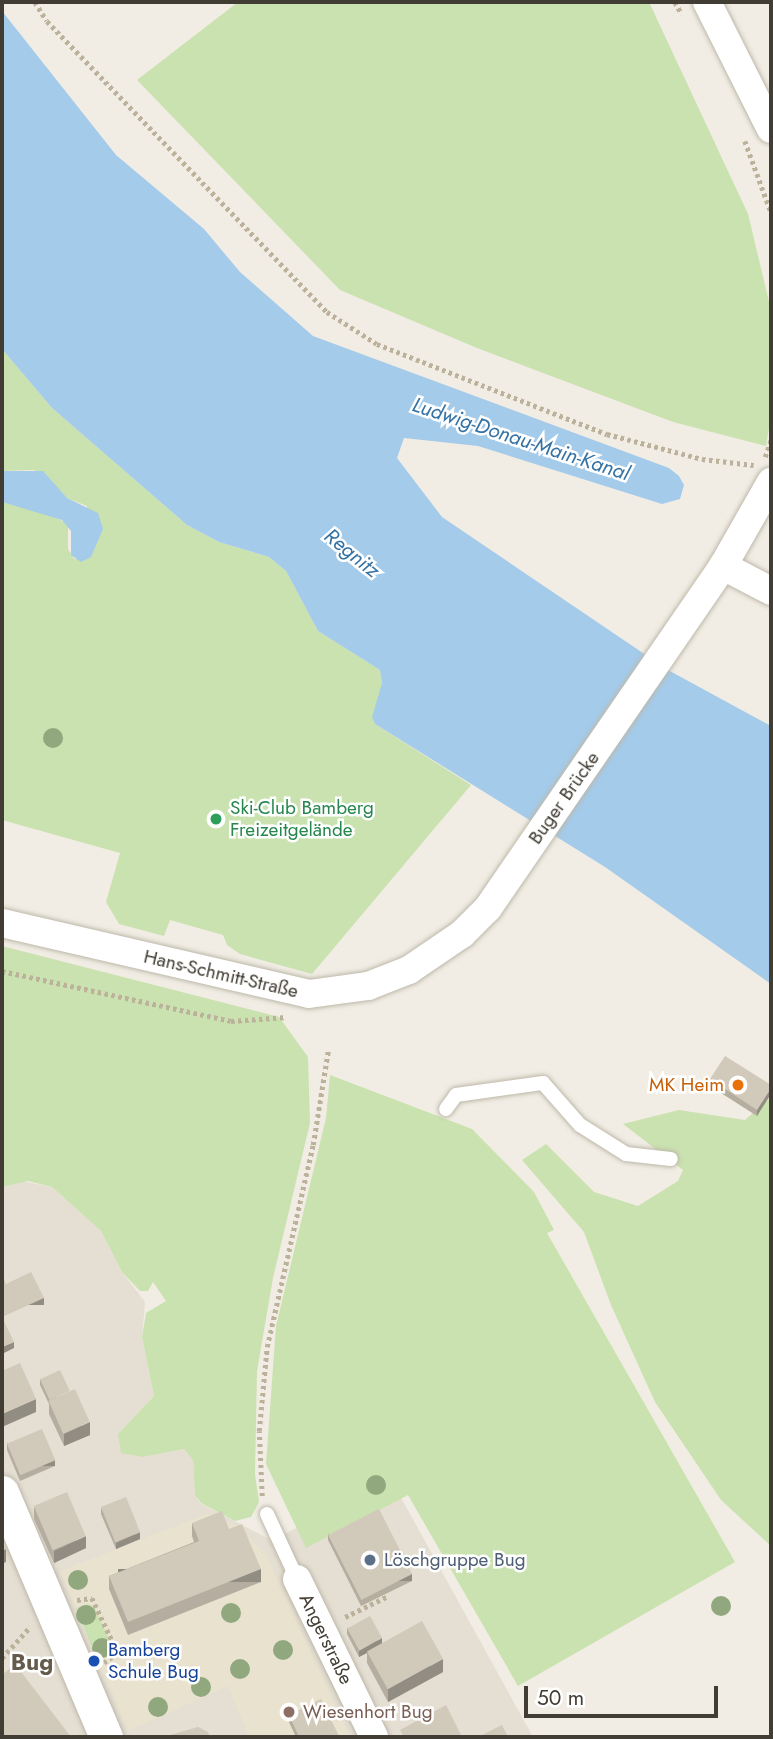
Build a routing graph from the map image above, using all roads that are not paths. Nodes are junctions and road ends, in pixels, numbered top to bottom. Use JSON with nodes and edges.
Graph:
{"nodes":[{"id":1,"x":708,"y":2,"type":"edge"},
{"id":2,"x":771,"y":129,"type":"edge"},
{"id":3,"x":766,"y":474,"type":"edge"},
{"id":4,"x":723,"y":566,"type":"junction"},
{"id":5,"x":771,"y":591,"type":"edge"},
{"id":6,"x":2,"y":923,"type":"edge"},
{"id":7,"x":435,"y":954,"type":"joint"},
{"id":8,"x":446,"y":1109,"type":"dead end"},
{"id":9,"x":671,"y":1159,"type":"dead end"},
{"id":10,"x":2,"y":1492,"type":"edge"},
{"id":11,"x":267,"y":1514,"type":"road end"},
{"id":12,"x":297,"y":1579,"type":"joint"},
{"id":13,"x":106,"y":1737,"type":"edge"},
{"id":14,"x":374,"y":1737,"type":"edge"}],
"edges":[{"from":1,"to":2,"type":"street"},
{"from":3,"to":4,"type":"street"},
{"from":4,"to":5,"type":"street"},
{"from":4,"to":7,"type":"street","name":"Buger Brücke"},
{"from":6,"to":7,"type":"street","name":"Hans-Schmitt-Straße"},
{"from":8,"to":9,"type":"lane"},
{"from":10,"to":13,"type":"street"},
{"from":11,"to":12,"type":"lane"},
{"from":12,"to":14,"type":"street","name":"Angerstraße"}]}
